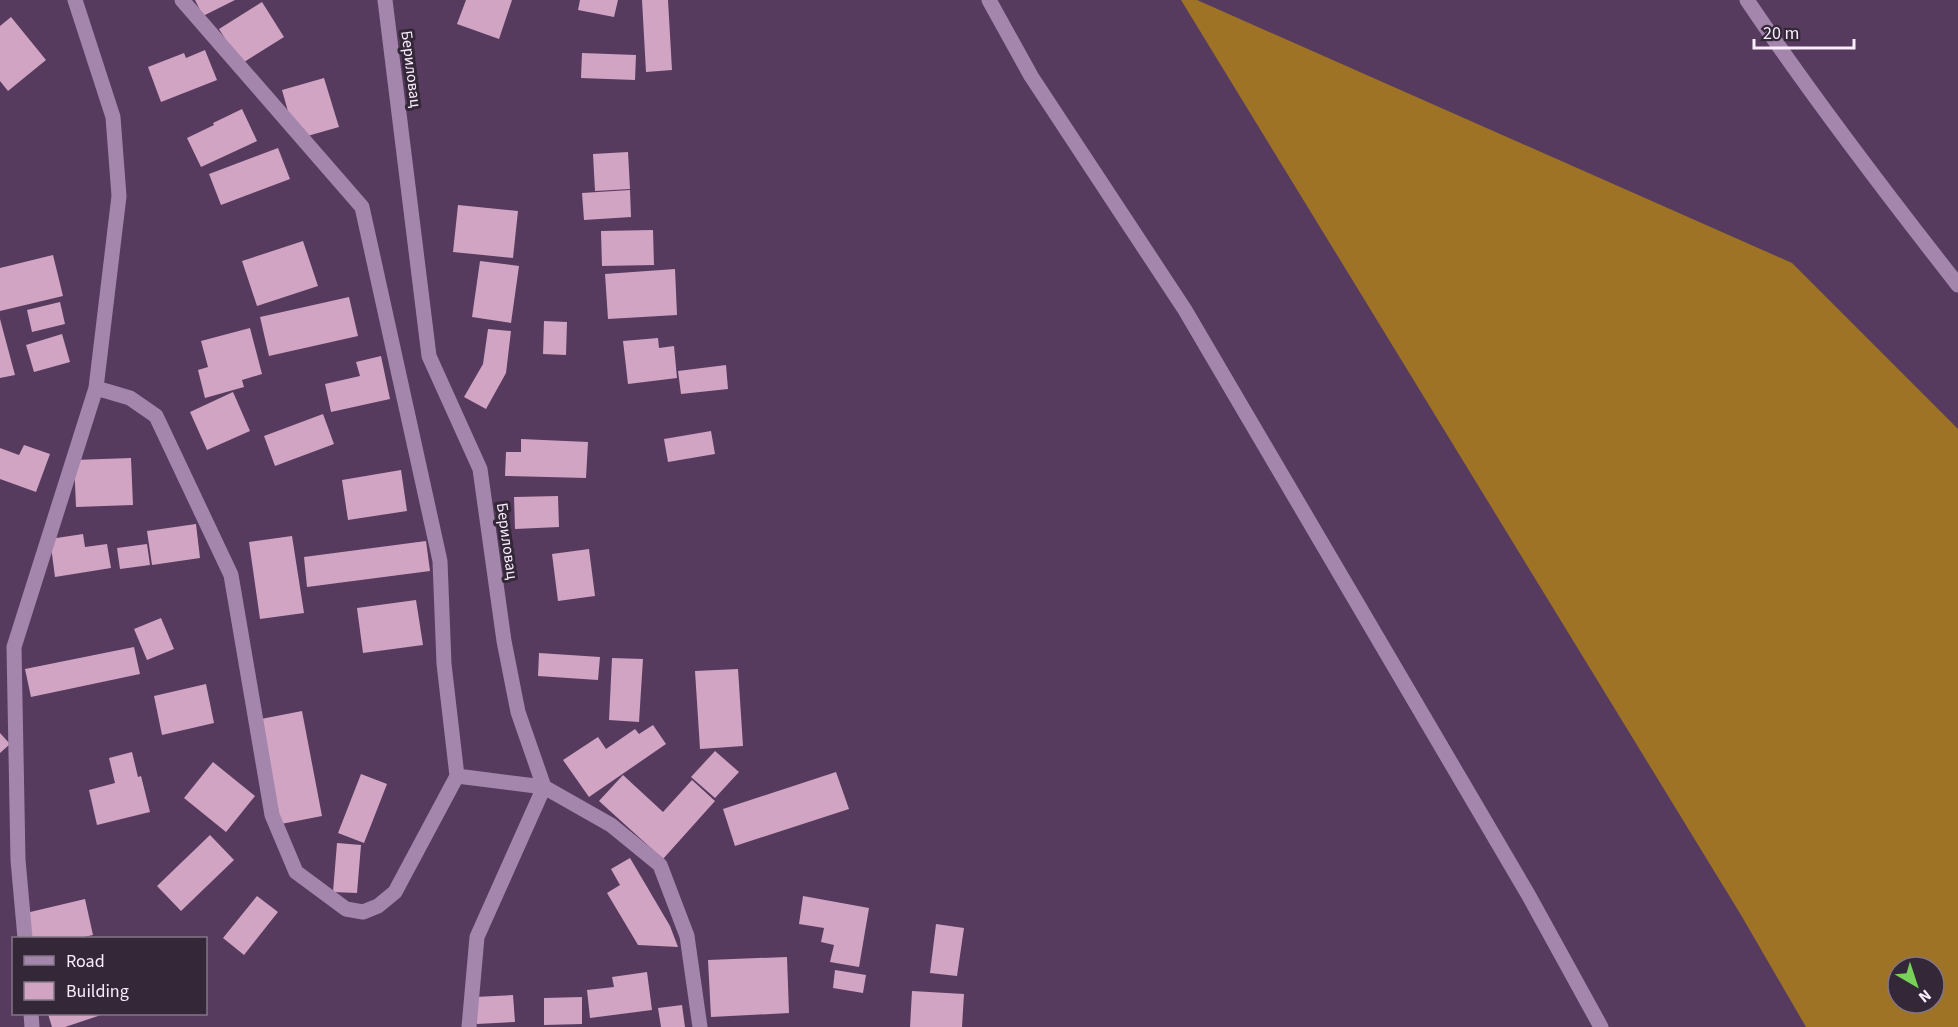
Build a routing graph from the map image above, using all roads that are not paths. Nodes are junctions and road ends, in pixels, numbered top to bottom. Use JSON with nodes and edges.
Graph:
{"nodes":[{"id":1,"x":75,"y":0,"type":"edge"},
{"id":2,"x":182,"y":0,"type":"edge"},
{"id":3,"x":385,"y":0,"type":"edge"},
{"id":4,"x":988,"y":0,"type":"edge"},
{"id":5,"x":1747,"y":0,"type":"edge"},
{"id":6,"x":1958,"y":285,"type":"edge"},
{"id":7,"x":96,"y":388,"type":"junction"},
{"id":8,"x":7,"y":646,"type":"edge"},
{"id":9,"x":457,"y":776,"type":"junction"},
{"id":10,"x":544,"y":787,"type":"junction"},
{"id":11,"x":25,"y":937,"type":"edge"},
{"id":12,"x":470,"y":1027,"type":"edge"},
{"id":13,"x":700,"y":1027,"type":"edge"},
{"id":14,"x":1601,"y":1027,"type":"edge"}],
"edges":[{"from":1,"to":7,"type":"street"},
{"from":2,"to":9,"type":"street"},
{"from":3,"to":10,"type":"street","name":"Бериловац"},
{"from":4,"to":14,"type":"street"},
{"from":5,"to":6,"type":"street"},
{"from":7,"to":8,"type":"street"},
{"from":7,"to":9,"type":"street"},
{"from":8,"to":11,"type":"street"},
{"from":9,"to":10,"type":"street"},
{"from":10,"to":12,"type":"street"},
{"from":10,"to":13,"type":"street"}]}
